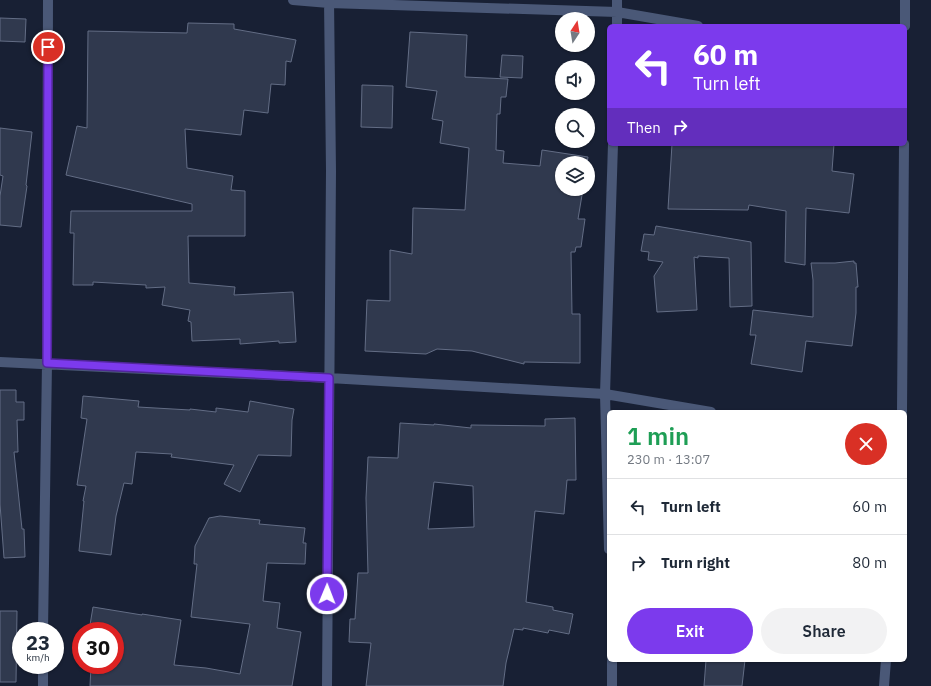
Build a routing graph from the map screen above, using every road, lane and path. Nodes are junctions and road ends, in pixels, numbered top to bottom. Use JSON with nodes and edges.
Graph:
{"nodes":[{"id":1,"x":48,"y":0,"type":"edge"},
{"id":2,"x":293,"y":0,"type":"edge"},
{"id":3,"x":617,"y":0,"type":"edge"},
{"id":4,"x":905,"y":0,"type":"edge"},
{"id":5,"x":329,"y":1,"type":"edge"},
{"id":6,"x":617,"y":12,"type":"junction"},
{"id":7,"x":617,"y":24,"type":"edge"},
{"id":8,"x":686,"y":24,"type":"edge"},
{"id":9,"x":905,"y":24,"type":"edge"},
{"id":10,"x":613,"y":146,"type":"edge"},
{"id":11,"x":904,"y":146,"type":"edge"},
{"id":12,"x":0,"y":362,"type":"edge"},
{"id":13,"x":47,"y":363,"type":"junction"},
{"id":14,"x":329,"y":378,"type":"junction"},
{"id":15,"x":606,"y":394,"type":"junction"},
{"id":16,"x":699,"y":410,"type":"edge"},
{"id":17,"x":902,"y":410,"type":"edge"},
{"id":18,"x":607,"y":446,"type":"edge"},
{"id":19,"x":43,"y":622,"type":"edge"},
{"id":20,"x":612,"y":662,"type":"edge"},
{"id":21,"x":886,"y":662,"type":"edge"},
{"id":22,"x":43,"y":674,"type":"edge"},
{"id":23,"x":43,"y":686,"type":"edge"},
{"id":24,"x":327,"y":686,"type":"edge"},
{"id":25,"x":612,"y":686,"type":"edge"},
{"id":26,"x":884,"y":686,"type":"edge"}],
"edges":[{"from":1,"to":13,"type":"street"},
{"from":2,"to":5,"type":"street"},
{"from":3,"to":6,"type":"street"},
{"from":4,"to":9,"type":"street"},
{"from":5,"to":6,"type":"street"},
{"from":5,"to":14,"type":"street"},
{"from":6,"to":7,"type":"street"},
{"from":6,"to":8,"type":"street"},
{"from":10,"to":15,"type":"street"},
{"from":11,"to":17,"type":"street"},
{"from":12,"to":13,"type":"street"},
{"from":13,"to":14,"type":"street"},
{"from":13,"to":19,"type":"street"},
{"from":14,"to":15,"type":"street"},
{"from":14,"to":24,"type":"street"},
{"from":15,"to":16,"type":"street"},
{"from":15,"to":18,"type":"street"},
{"from":20,"to":25,"type":"street"},
{"from":21,"to":26,"type":"street"},
{"from":22,"to":23,"type":"street"}]}
